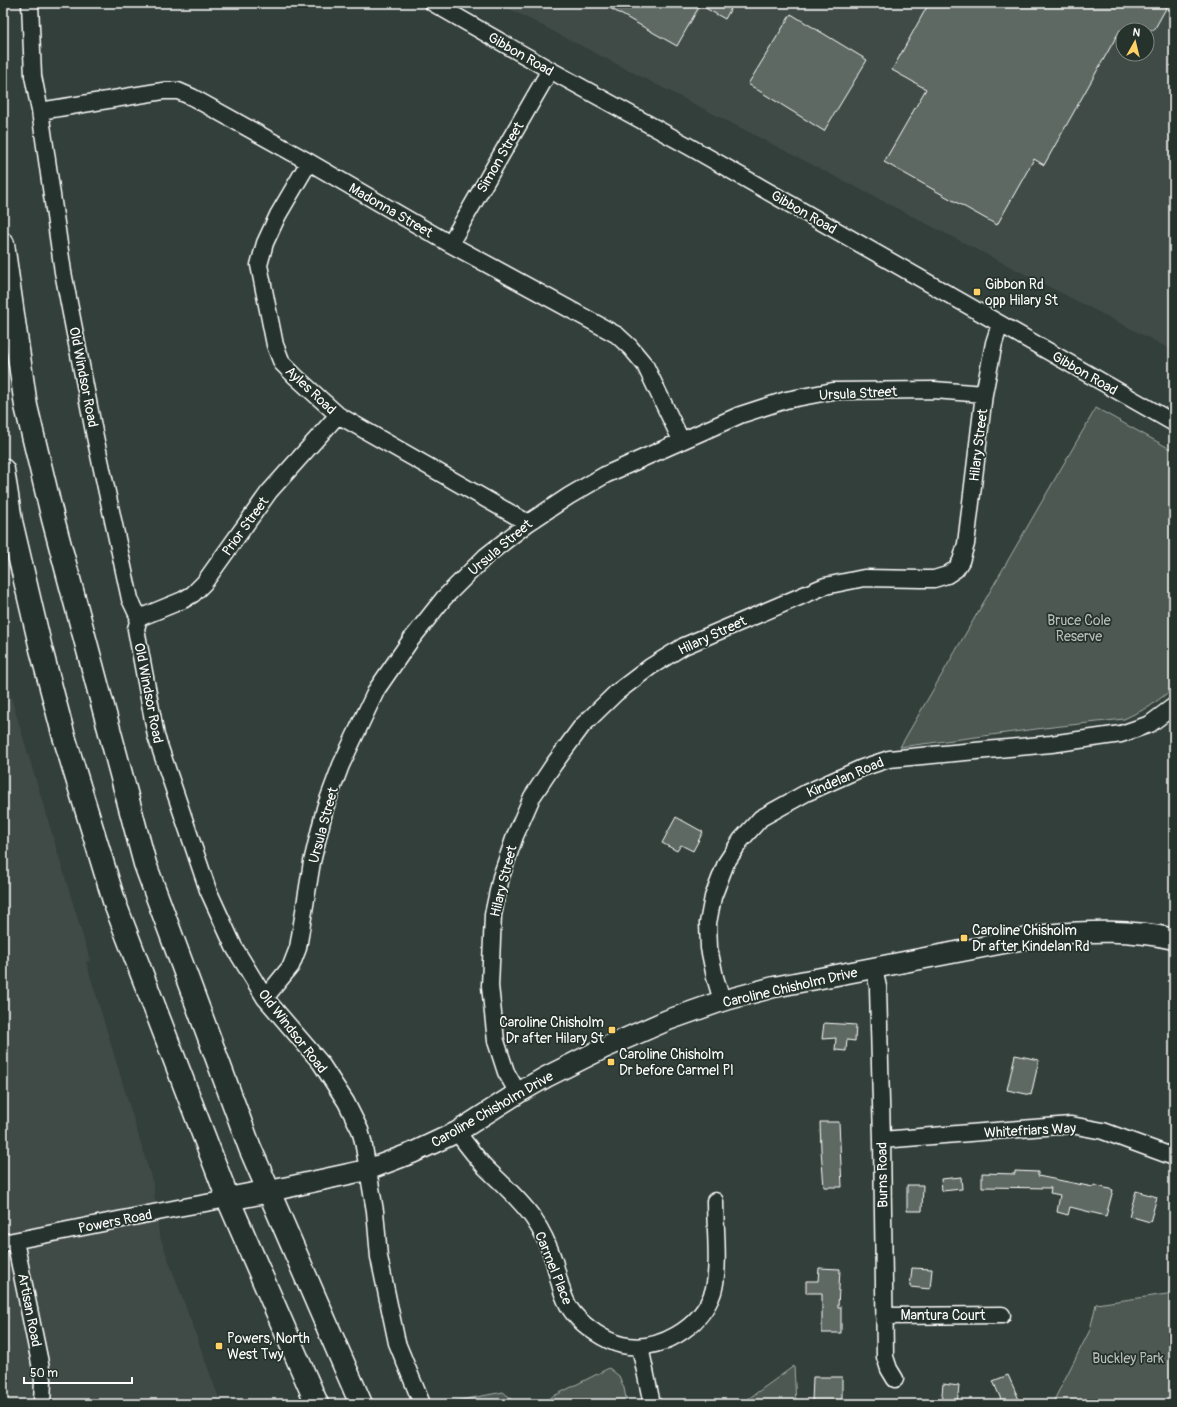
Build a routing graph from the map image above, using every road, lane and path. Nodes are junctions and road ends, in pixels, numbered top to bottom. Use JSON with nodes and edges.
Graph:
{"nodes":[{"id":1,"x":30,"y":3,"type":"edge"},
{"id":2,"x":433,"y":3,"type":"edge"},
{"id":3,"x":550,"y":70,"type":"junction"},
{"id":4,"x":40,"y":111,"type":"junction"},
{"id":5,"x":309,"y":162,"type":"junction"},
{"id":6,"x":3,"y":244,"type":"edge"},
{"id":7,"x":450,"y":244,"type":"junction"},
{"id":8,"x":1000,"y":324,"type":"junction"},
{"id":9,"x":984,"y":394,"type":"junction"},
{"id":10,"x":338,"y":416,"type":"junction"},
{"id":11,"x":1174,"y":423,"type":"edge"},
{"id":12,"x":682,"y":440,"type":"junction"},
{"id":13,"x":3,"y":470,"type":"edge"},
{"id":14,"x":528,"y":523,"type":"junction"},
{"id":15,"x":139,"y":618,"type":"junction"},
{"id":16,"x":1174,"y":706,"type":"edge"},
{"id":17,"x":1174,"y":939,"type":"edge"},
{"id":18,"x":874,"y":968,"type":"junction"},
{"id":19,"x":265,"y":998,"type":"junction"},
{"id":20,"x":722,"y":1001,"type":"junction"},
{"id":21,"x":518,"y":1093,"type":"junction"},
{"id":22,"x":457,"y":1132,"type":"junction"},
{"id":23,"x":882,"y":1140,"type":"junction"},
{"id":24,"x":1174,"y":1157,"type":"edge"},
{"id":25,"x":367,"y":1170,"type":"junction"},
{"id":26,"x":270,"y":1191,"type":"junction"},
{"id":27,"x":228,"y":1199,"type":"junction"},
{"id":28,"x":715,"y":1201,"type":"dead end"},
{"id":29,"x":9,"y":1242,"type":"edge"},
{"id":30,"x":1002,"y":1315,"type":"dead end"},
{"id":31,"x":884,"y":1316,"type":"junction"},
{"id":32,"x":640,"y":1347,"type":"junction"},
{"id":33,"x":895,"y":1379,"type":"dead end"},
{"id":34,"x":42,"y":1404,"type":"edge"},
{"id":35,"x":317,"y":1404,"type":"edge"},
{"id":36,"x":361,"y":1404,"type":"edge"},
{"id":37,"x":422,"y":1404,"type":"edge"},
{"id":38,"x":652,"y":1404,"type":"edge"}],
"edges":[{"from":1,"to":4,"type":"street","name":"Old Windsor Road"},
{"from":2,"to":3,"type":"street","name":"Gibbon Road"},
{"from":3,"to":7,"type":"street","name":"Simon Street"},
{"from":3,"to":8,"type":"street","name":"Gibbon Road"},
{"from":4,"to":5,"type":"street","name":"Madonna Street"},
{"from":4,"to":15,"type":"street","name":"Old Windsor Road"},
{"from":5,"to":7,"type":"street","name":"Madonna Street"},
{"from":5,"to":10,"type":"street","name":"Ayles Road"},
{"from":6,"to":26,"type":"highway"},
{"from":7,"to":12,"type":"street","name":"Madonna Street"},
{"from":8,"to":9,"type":"street","name":"Hilary Street"},
{"from":8,"to":11,"type":"street","name":"Gibbon Road"},
{"from":9,"to":12,"type":"street","name":"Ursula Street"},
{"from":9,"to":21,"type":"street","name":"Hilary Street"},
{"from":10,"to":14,"type":"street","name":"Ayles Road"},
{"from":10,"to":15,"type":"street","name":"Prior Street"},
{"from":12,"to":14,"type":"street","name":"Ursula Street"},
{"from":13,"to":27,"type":"highway"},
{"from":14,"to":19,"type":"street","name":"Ursula Street"},
{"from":15,"to":19,"type":"street","name":"Old Windsor Road"},
{"from":16,"to":20,"type":"street","name":"Kindelan Road"},
{"from":17,"to":18,"type":"main road","name":"Caroline Chisholm Drive"},
{"from":18,"to":20,"type":"main road","name":"Caroline Chisholm Drive"},
{"from":18,"to":23,"type":"street","name":"Burns Road"},
{"from":19,"to":25,"type":"street","name":"Old Windsor Road"},
{"from":20,"to":21,"type":"main road","name":"Caroline Chisholm Drive"},
{"from":21,"to":22,"type":"main road","name":"Caroline Chisholm Drive"},
{"from":22,"to":25,"type":"main road","name":"Caroline Chisholm Drive"},
{"from":22,"to":32,"type":"street","name":"Carmel Place"},
{"from":23,"to":24,"type":"street","name":"Whitefriars Way"},
{"from":23,"to":31,"type":"street","name":"Burns Road"},
{"from":25,"to":26,"type":"main road","name":"Caroline Chisholm Drive"},
{"from":25,"to":37,"type":"street","name":"Old Windsor Road"},
{"from":26,"to":27,"type":"highway","name":"Caroline Chisholm Drive"},
{"from":26,"to":36,"type":"highway"},
{"from":27,"to":29,"type":"street","name":"Powers Road"},
{"from":27,"to":35,"type":"highway"},
{"from":28,"to":32,"type":"street","name":"Carmel Place"},
{"from":29,"to":34,"type":"street","name":"Artisan Road"},
{"from":30,"to":31,"type":"street","name":"Mantura Court"},
{"from":31,"to":33,"type":"street","name":"Burns Road"},
{"from":32,"to":38,"type":"street"}]}
